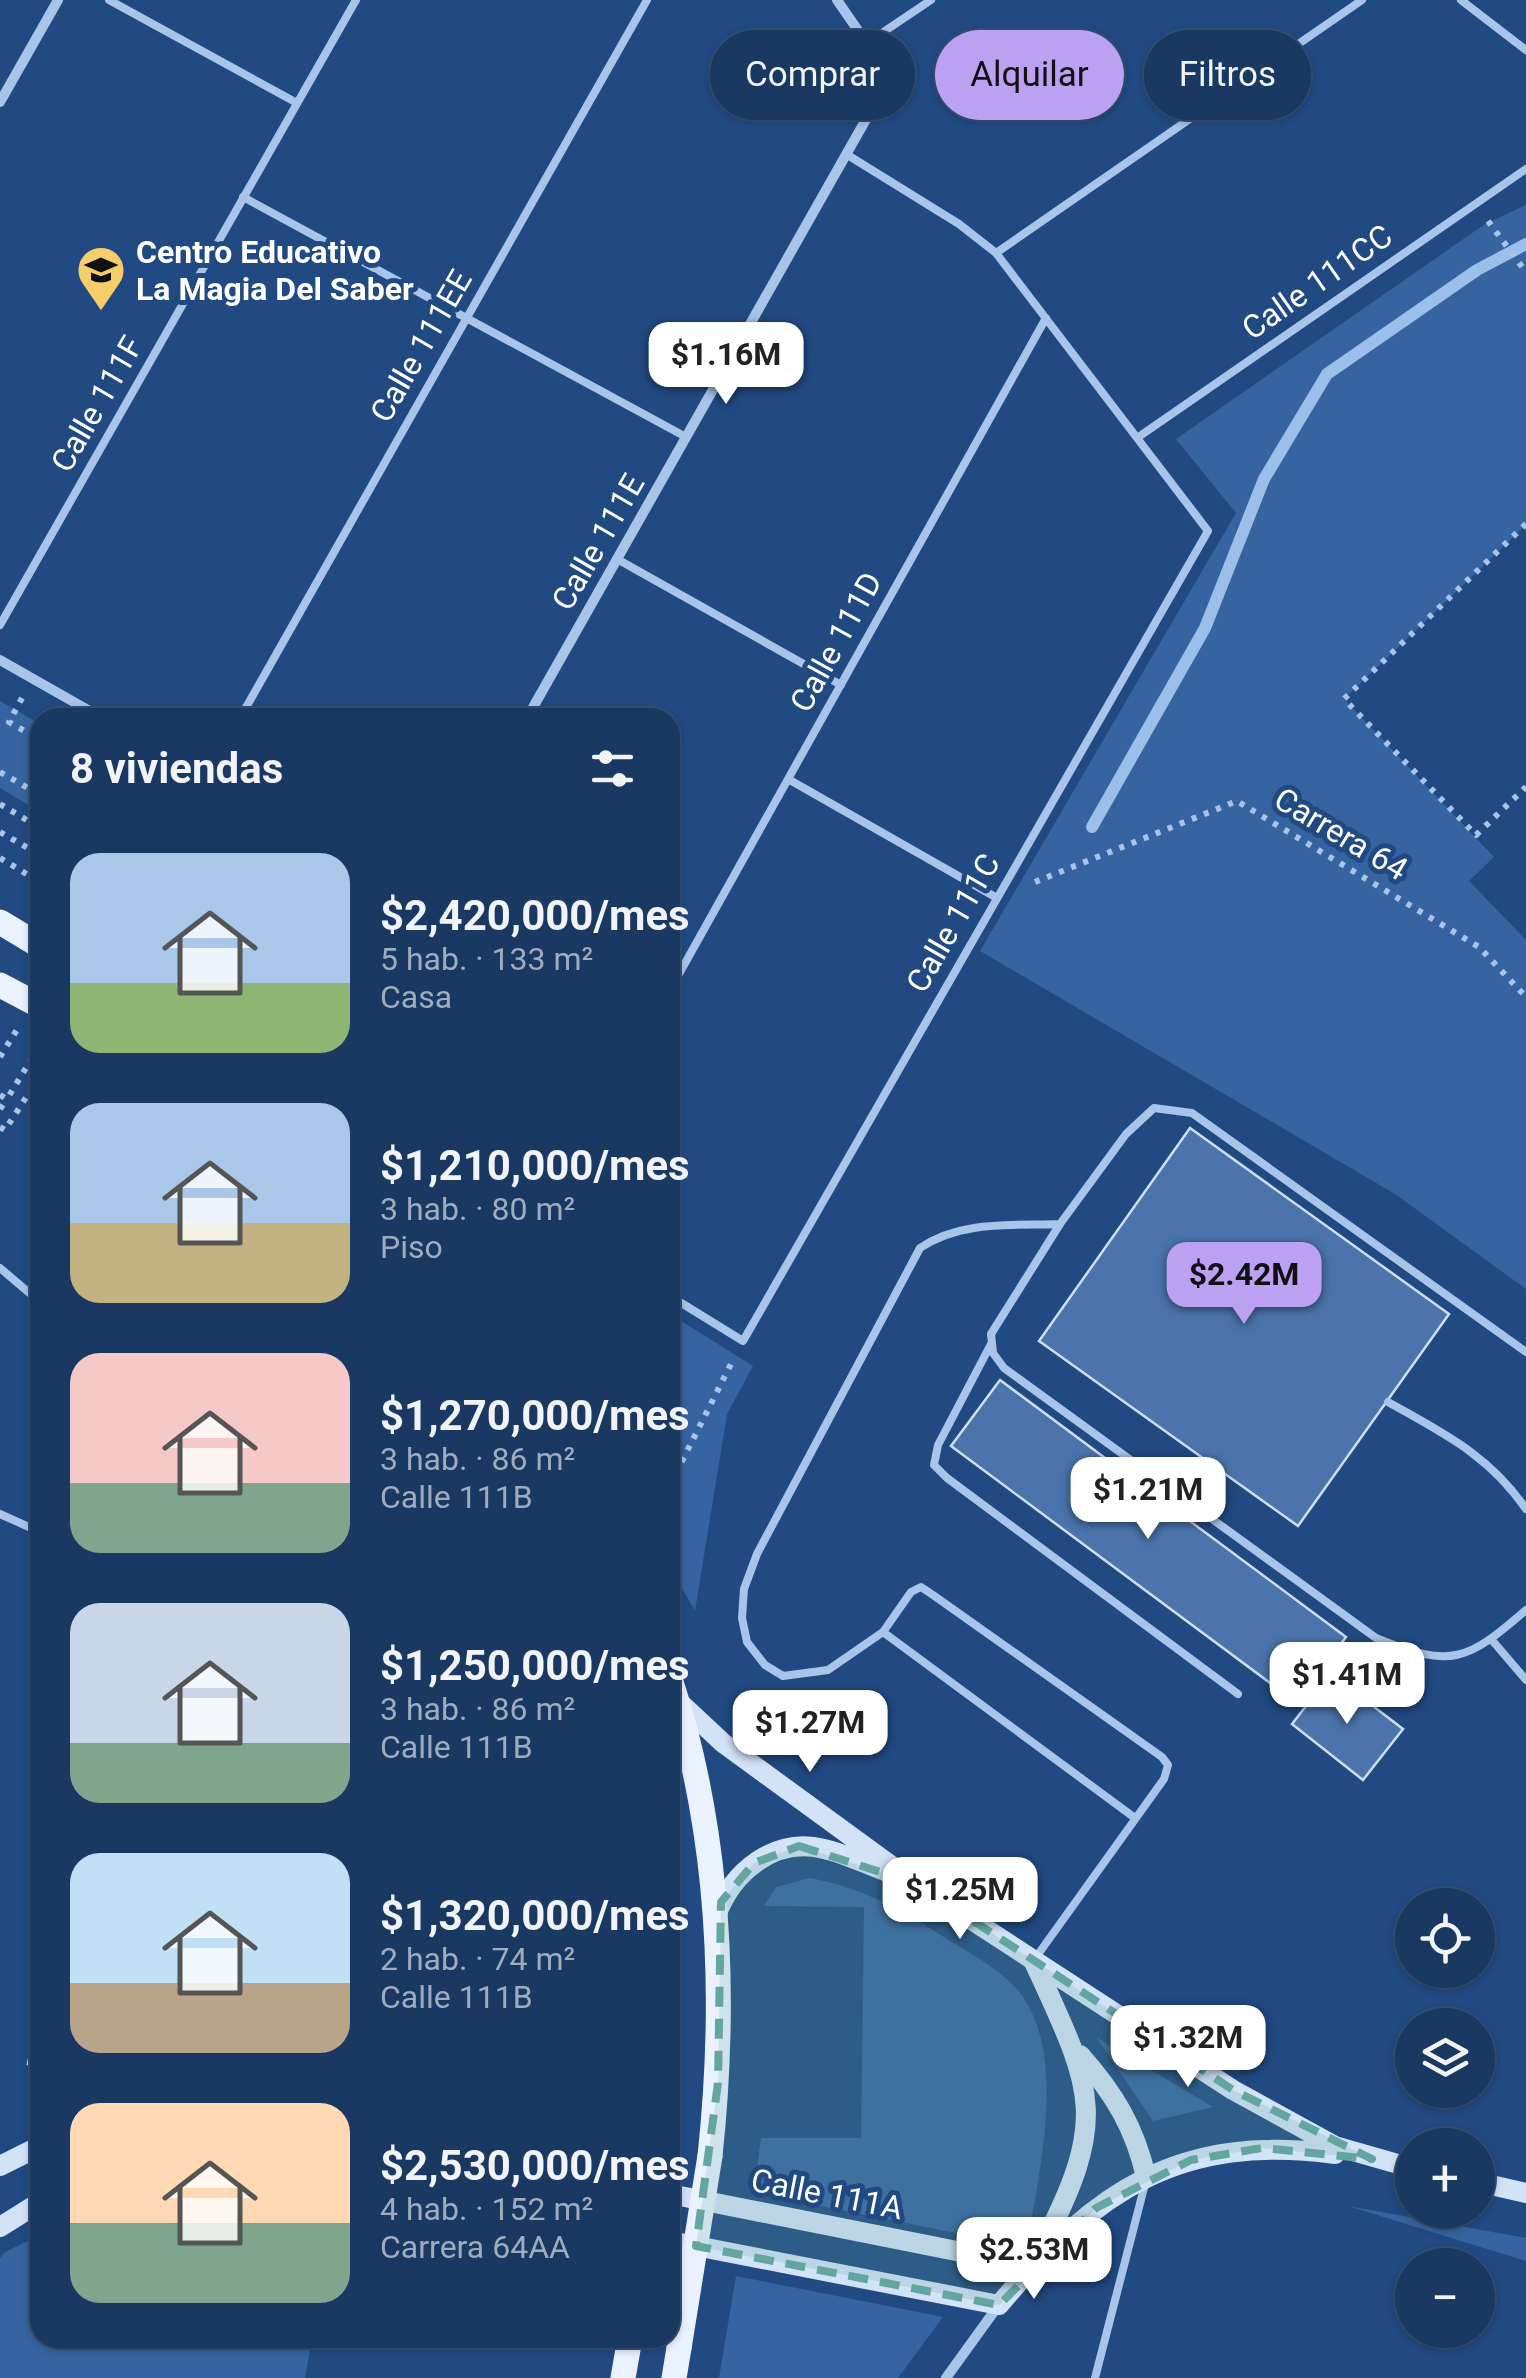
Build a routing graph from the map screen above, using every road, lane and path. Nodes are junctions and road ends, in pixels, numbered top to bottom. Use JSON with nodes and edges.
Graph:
{"nodes":[{"id":1,"x":58,"y":0,"type":"edge"},
{"id":2,"x":109,"y":0,"type":"edge"},
{"id":3,"x":356,"y":0,"type":"edge"},
{"id":4,"x":648,"y":0,"type":"edge"},
{"id":5,"x":837,"y":0,"type":"edge"},
{"id":6,"x":932,"y":0,"type":"edge"},
{"id":7,"x":1362,"y":0,"type":"edge"},
{"id":8,"x":1461,"y":0,"type":"edge"},
{"id":9,"x":857,"y":30,"type":"edge"},
{"id":10,"x":888,"y":30,"type":"edge"},
{"id":11,"x":1526,"y":50,"type":"edge"},
{"id":12,"x":0,"y":102,"type":"edge"},
{"id":13,"x":297,"y":103,"type":"junction"},
{"id":14,"x":866,"y":120,"type":"edge"},
{"id":15,"x":846,"y":154,"type":"junction"},
{"id":16,"x":1526,"y":168,"type":"edge"},
{"id":17,"x":243,"y":197,"type":"junction"},
{"id":18,"x":1494,"y":229,"type":"dead end"},
{"id":19,"x":996,"y":254,"type":"junction"},
{"id":20,"x":1526,"y":272,"type":"edge"},
{"id":21,"x":465,"y":318,"type":"junction"},
{"id":22,"x":1046,"y":318,"type":"junction"},
{"id":23,"x":686,"y":437,"type":"junction"},
{"id":24,"x":1137,"y":438,"type":"junction"},
{"id":25,"x":1526,"y":524,"type":"edge"},
{"id":26,"x":617,"y":559,"type":"junction"},
{"id":27,"x":0,"y":624,"type":"edge"},
{"id":28,"x":0,"y":660,"type":"edge"},
{"id":29,"x":34,"y":679,"type":"junction"},
{"id":30,"x":841,"y":685,"type":"junction"},
{"id":31,"x":85,"y":708,"type":"edge"},
{"id":32,"x":246,"y":708,"type":"edge"},
{"id":33,"x":533,"y":708,"type":"edge"},
{"id":34,"x":30,"y":734,"type":"edge"},
{"id":35,"x":0,"y":772,"type":"edge"},
{"id":36,"x":788,"y":780,"type":"junction"},
{"id":37,"x":1526,"y":787,"type":"edge"},
{"id":38,"x":30,"y":789,"type":"edge"},
{"id":39,"x":0,"y":804,"type":"edge"},
{"id":40,"x":30,"y":822,"type":"edge"},
{"id":41,"x":0,"y":832,"type":"edge"},
{"id":42,"x":30,"y":849,"type":"edge"},
{"id":43,"x":0,"y":858,"type":"edge"},
{"id":44,"x":30,"y":876,"type":"edge"},
{"id":45,"x":997,"y":898,"type":"junction"},
{"id":46,"x":0,"y":922,"type":"edge"},
{"id":47,"x":30,"y":940,"type":"edge"},
{"id":48,"x":680,"y":972,"type":"edge"},
{"id":49,"x":0,"y":985,"type":"edge"},
{"id":50,"x":1526,"y":997,"type":"edge"},
{"id":51,"x":30,"y":1001,"type":"edge"},
{"id":52,"x":20,"y":1026,"type":"dead end"},
{"id":53,"x":0,"y":1057,"type":"edge"},
{"id":54,"x":30,"y":1059,"type":"edge"},
{"id":55,"x":30,"y":1091,"type":"edge"},
{"id":56,"x":3,"y":1097,"type":"edge"},
{"id":57,"x":0,"y":1109,"type":"edge"},
{"id":58,"x":0,"y":1127,"type":"edge"},
{"id":59,"x":1060,"y":1224,"type":"junction"},
{"id":60,"x":0,"y":1268,"type":"edge"},
{"id":61,"x":30,"y":1294,"type":"edge"},
{"id":62,"x":680,"y":1302,"type":"edge"},
{"id":63,"x":743,"y":1341,"type":"junction"},
{"id":64,"x":991,"y":1344,"type":"junction"},
{"id":65,"x":1526,"y":1352,"type":"edge"},
{"id":66,"x":1388,"y":1402,"type":"dead end"},
{"id":67,"x":680,"y":1465,"type":"edge"},
{"id":68,"x":1526,"y":1508,"type":"edge"},
{"id":69,"x":0,"y":1514,"type":"edge"},
{"id":70,"x":30,"y":1528,"type":"edge"},
{"id":71,"x":1526,"y":1610,"type":"edge"},
{"id":72,"x":882,"y":1632,"type":"junction"},
{"id":73,"x":1492,"y":1639,"type":"junction"},
{"id":74,"x":1526,"y":1680,"type":"edge"},
{"id":75,"x":1238,"y":1694,"type":"dead end"},
{"id":76,"x":680,"y":1696,"type":"edge"},
{"id":77,"x":680,"y":1715,"type":"edge"},
{"id":78,"x":1135,"y":1818,"type":"junction"},
{"id":79,"x":915,"y":1882,"type":"junction"},
{"id":80,"x":715,"y":1918,"type":"junction"},
{"id":81,"x":1034,"y":1960,"type":"junction"},
{"id":82,"x":1072,"y":2046,"type":"junction"},
{"id":83,"x":30,"y":2151,"type":"edge"},
{"id":84,"x":1372,"y":2159,"type":"junction"},
{"id":85,"x":1395,"y":2164,"type":"edge"},
{"id":86,"x":0,"y":2166,"type":"edge"},
{"id":87,"x":1146,"y":2177,"type":"junction"},
{"id":88,"x":1495,"y":2186,"type":"edge"},
{"id":89,"x":1526,"y":2193,"type":"edge"},
{"id":90,"x":680,"y":2196,"type":"edge"},
{"id":91,"x":30,"y":2208,"type":"edge"},
{"id":92,"x":0,"y":2227,"type":"edge"},
{"id":93,"x":680,"y":2243,"type":"edge"},
{"id":94,"x":1032,"y":2266,"type":"junction"},
{"id":95,"x":999,"y":2305,"type":"junction"},
{"id":96,"x":680,"y":2342,"type":"edge"},
{"id":97,"x":628,"y":2348,"type":"edge"},
{"id":98,"x":679,"y":2348,"type":"edge"},
{"id":99,"x":622,"y":2378,"type":"edge"},
{"id":100,"x":674,"y":2378,"type":"edge"},
{"id":101,"x":946,"y":2378,"type":"edge"},
{"id":102,"x":1094,"y":2378,"type":"edge"}],
"edges":[{"from":1,"to":12,"type":"street"},
{"from":2,"to":13,"type":"lane"},
{"from":3,"to":13,"type":"lane","name":"Calle 111F"},
{"from":4,"to":21,"type":"lane","name":"Calle 111EE"},
{"from":5,"to":9,"type":"street"},
{"from":6,"to":10,"type":"lane"},
{"from":7,"to":19,"type":"lane"},
{"from":8,"to":11,"type":"lane"},
{"from":13,"to":17,"type":"lane","name":"Calle 111F"},
{"from":14,"to":15,"type":"street","name":"Calle 111E"},
{"from":15,"to":19,"type":"lane"},
{"from":15,"to":23,"type":"street","name":"Calle 111E"},
{"from":16,"to":24,"type":"lane","name":"Calle 111CC"},
{"from":17,"to":21,"type":"lane"},
{"from":17,"to":27,"type":"lane","name":"Calle 111F"},
{"from":18,"to":20,"type":"path"},
{"from":19,"to":22,"type":"lane"},
{"from":21,"to":23,"type":"lane"},
{"from":21,"to":32,"type":"lane","name":"Calle 111EE"},
{"from":22,"to":24,"type":"lane"},
{"from":22,"to":30,"type":"lane","name":"Calle 111D"},
{"from":23,"to":26,"type":"street","name":"Calle 111E"},
{"from":24,"to":45,"type":"lane","name":"Calle 111C"},
{"from":25,"to":37,"type":"path"},
{"from":26,"to":30,"type":"lane"},
{"from":26,"to":33,"type":"street","name":"Calle 111E"},
{"from":28,"to":29,"type":"street"},
{"from":29,"to":31,"type":"street"},
{"from":29,"to":34,"type":"path"},
{"from":30,"to":36,"type":"lane","name":"Calle 111D"},
{"from":35,"to":38,"type":"path"},
{"from":36,"to":45,"type":"lane"},
{"from":36,"to":48,"type":"lane","name":"Calle 111D"},
{"from":39,"to":40,"type":"path"},
{"from":41,"to":42,"type":"path"},
{"from":43,"to":44,"type":"path"},
{"from":45,"to":50,"type":"path","name":"Carrera 64"},
{"from":45,"to":63,"type":"lane","name":"Calle 111C"},
{"from":46,"to":47,"type":"main road"},
{"from":49,"to":51,"type":"main road"},
{"from":52,"to":53,"type":"path"},
{"from":54,"to":56,"type":"path"},
{"from":55,"to":58,"type":"path"},
{"from":56,"to":57,"type":"path"},
{"from":59,"to":64,"type":"lane"},
{"from":59,"to":65,"type":"lane"},
{"from":59,"to":72,"type":"lane"},
{"from":60,"to":61,"type":"lane"},
{"from":62,"to":63,"type":"lane"},
{"from":63,"to":67,"type":"path"},
{"from":64,"to":73,"type":"lane"},
{"from":64,"to":75,"type":"lane"},
{"from":66,"to":68,"type":"lane"},
{"from":69,"to":70,"type":"lane"},
{"from":71,"to":73,"type":"lane"},
{"from":72,"to":78,"type":"lane"},
{"from":72,"to":78,"type":"lane"},
{"from":73,"to":74,"type":"lane"},
{"from":76,"to":79,"type":"main road"},
{"from":77,"to":80,"type":"main road"},
{"from":78,"to":81,"type":"lane"},
{"from":79,"to":80,"type":"main road"},
{"from":79,"to":81,"type":"main road"},
{"from":80,"to":96,"type":"main road","bridge":true},
{"from":81,"to":82,"type":"main road"},
{"from":81,"to":84,"type":"main road"},
{"from":82,"to":87,"type":"main road"},
{"from":82,"to":94,"type":"main road"},
{"from":83,"to":86,"type":"main road"},
{"from":84,"to":85,"type":"main road"},
{"from":84,"to":87,"type":"main road"},
{"from":87,"to":94,"type":"main road"},
{"from":87,"to":102,"type":"lane"},
{"from":88,"to":89,"type":"main road"},
{"from":90,"to":94,"type":"main road","name":"Calle 111A"},
{"from":91,"to":92,"type":"main road"},
{"from":93,"to":95,"type":"main road"},
{"from":94,"to":95,"type":"main road"},
{"from":95,"to":101,"type":"street"},
{"from":97,"to":99,"type":"main road"},
{"from":98,"to":100,"type":"main road","bridge":true}]}
